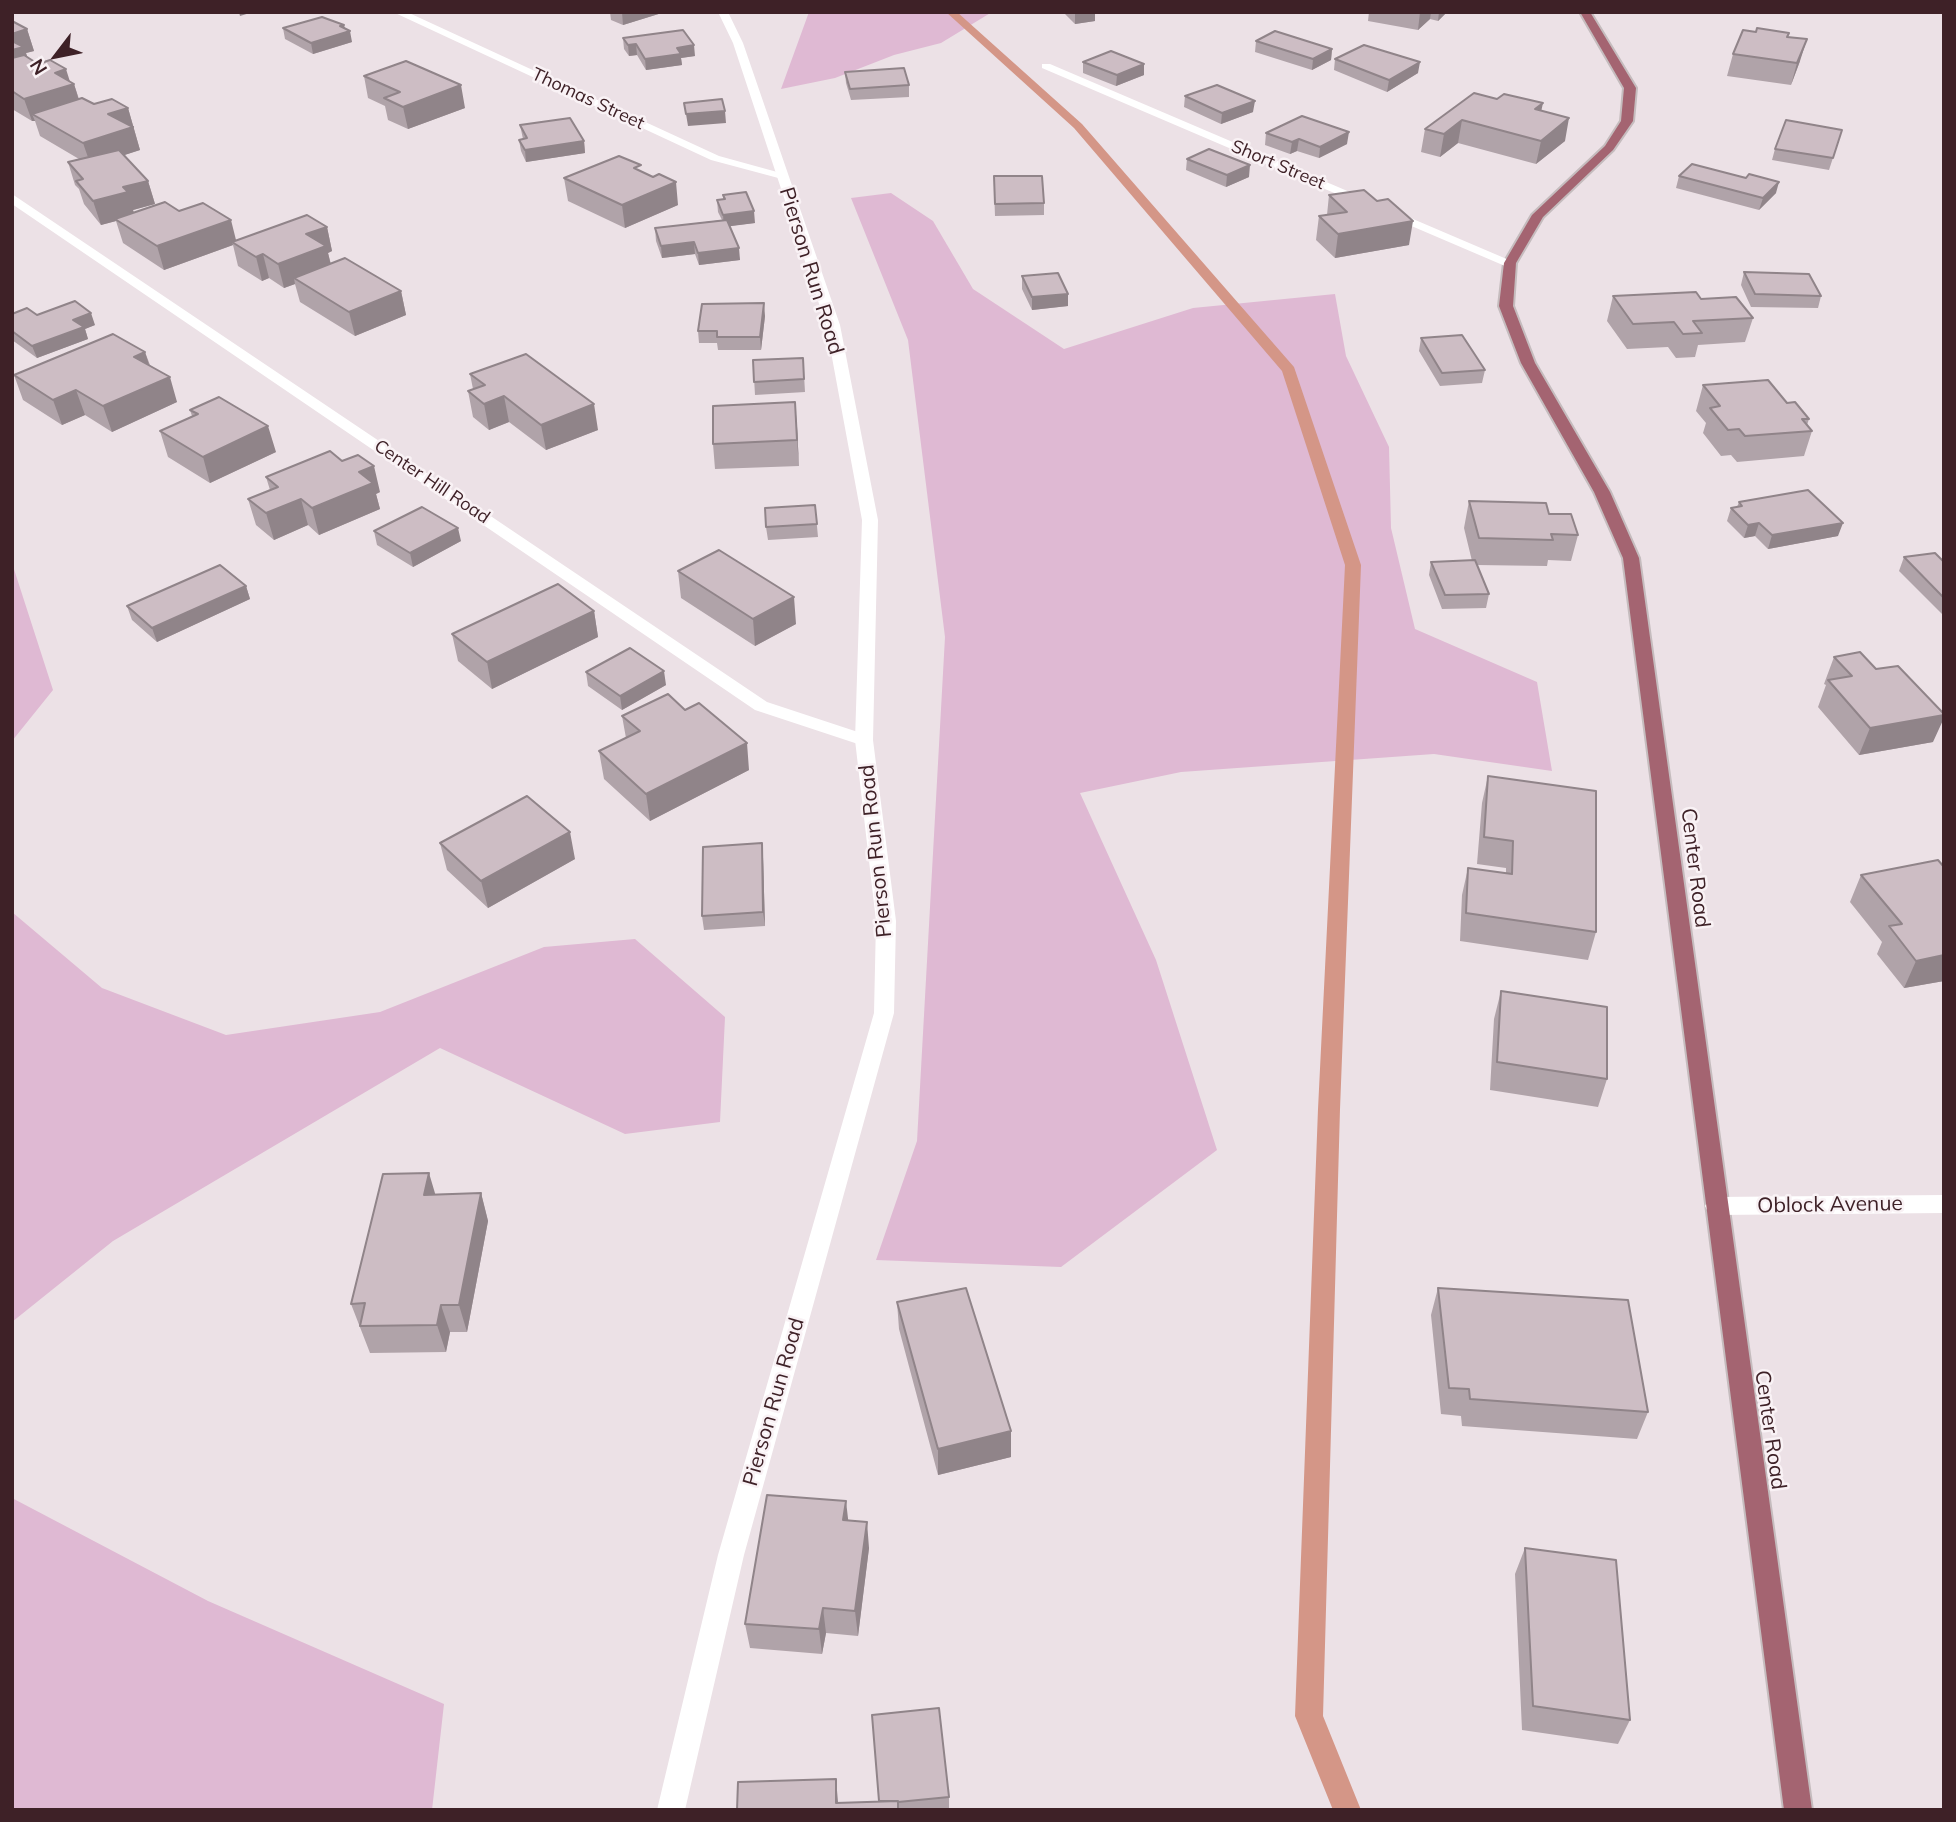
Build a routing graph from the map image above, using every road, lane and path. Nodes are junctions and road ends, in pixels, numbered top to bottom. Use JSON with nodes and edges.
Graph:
{"nodes":[{"id":1,"x":398,"y":12,"type":"edge"},
{"id":2,"x":723,"y":12,"type":"edge"},
{"id":3,"x":1585,"y":12,"type":"edge"},
{"id":4,"x":1046,"y":66,"type":"dead end"},
{"id":5,"x":782,"y":175,"type":"junction"},
{"id":6,"x":12,"y":198,"type":"edge"},
{"id":7,"x":1510,"y":263,"type":"junction"},
{"id":8,"x":864,"y":740,"type":"junction"},
{"id":9,"x":1944,"y":1204,"type":"edge"},
{"id":10,"x":1716,"y":1206,"type":"junction"},
{"id":11,"x":671,"y":1810,"type":"edge"},
{"id":12,"x":1798,"y":1810,"type":"edge"}],
"edges":[{"from":1,"to":5,"type":"street","name":"Thomas Street"},
{"from":2,"to":5,"type":"street","name":"Pierson Run Road"},
{"from":3,"to":7,"type":"main road","name":"Center Road"},
{"from":4,"to":7,"type":"street","name":"Short Street"},
{"from":5,"to":8,"type":"street","name":"Pierson Run Road"},
{"from":6,"to":8,"type":"street","name":"Center Hill Road"},
{"from":7,"to":10,"type":"main road","name":"Center Road"},
{"from":8,"to":11,"type":"street","name":"Pierson Run Road"},
{"from":9,"to":10,"type":"street","name":"Oblock Avenue"},
{"from":10,"to":12,"type":"main road","name":"Center Road"}]}
